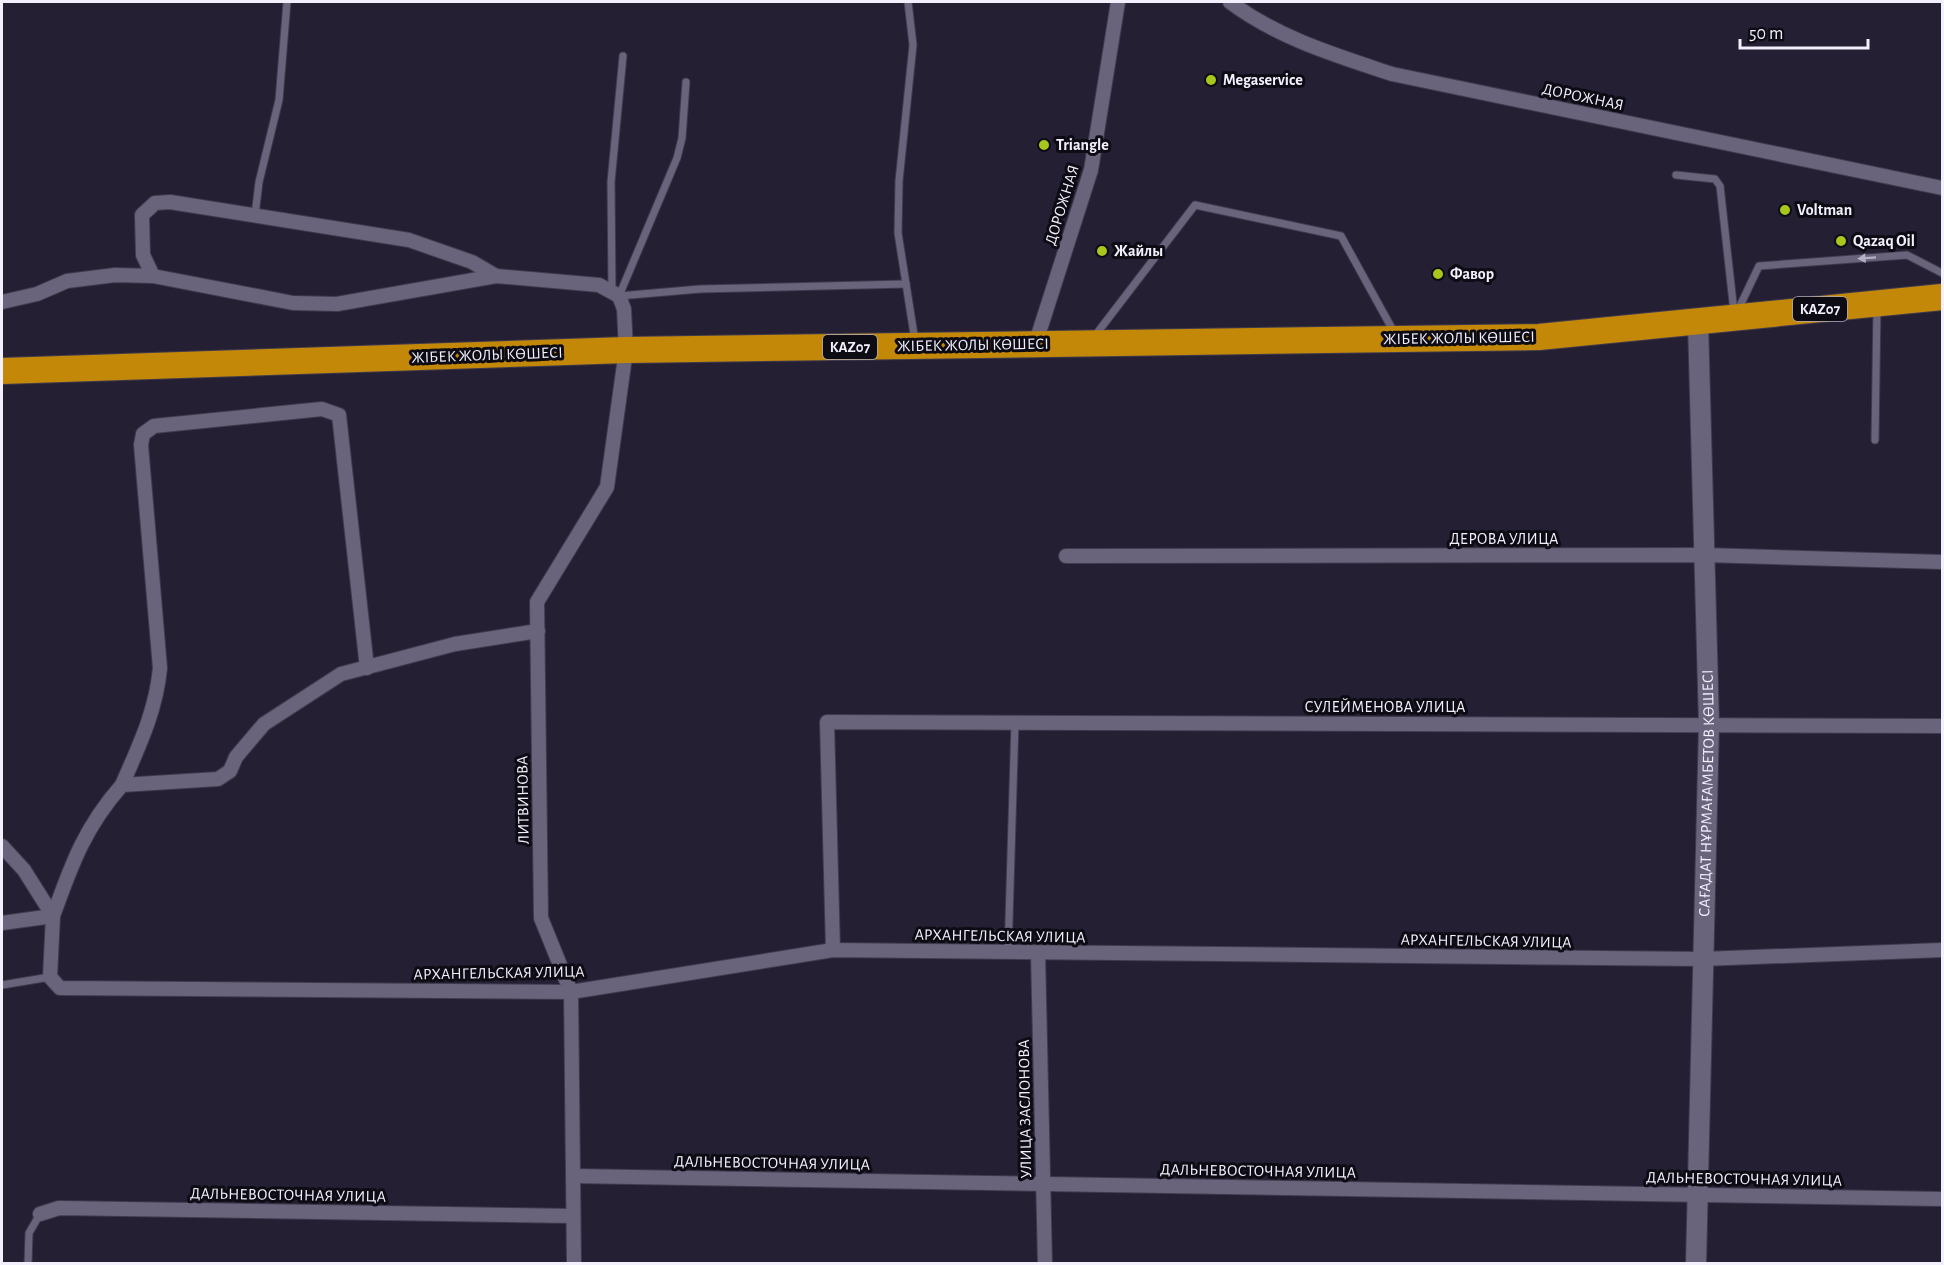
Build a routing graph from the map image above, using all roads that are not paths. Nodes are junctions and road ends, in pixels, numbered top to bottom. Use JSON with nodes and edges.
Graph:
{"nodes":[{"id":1,"x":287,"y":2,"type":"edge"},
{"id":2,"x":908,"y":2,"type":"edge"},
{"id":3,"x":1118,"y":2,"type":"edge"},
{"id":4,"x":1230,"y":2,"type":"edge"},
{"id":5,"x":623,"y":56,"type":"dead end"},
{"id":6,"x":686,"y":82,"type":"dead end"},
{"id":7,"x":1677,"y":175,"type":"dead end"},
{"id":8,"x":1942,"y":188,"type":"edge"},
{"id":9,"x":255,"y":215,"type":"junction"},
{"id":10,"x":1942,"y":273,"type":"edge"},
{"id":11,"x":153,"y":276,"type":"junction"},
{"id":12,"x":496,"y":276,"type":"junction"},
{"id":13,"x":906,"y":284,"type":"junction"},
{"id":14,"x":615,"y":293,"type":"junction"},
{"id":15,"x":1942,"y":297,"type":"edge"},
{"id":16,"x":2,"y":302,"type":"edge"},
{"id":17,"x":1877,"y":304,"type":"junction"},
{"id":18,"x":1735,"y":318,"type":"junction"},
{"id":19,"x":1698,"y":322,"type":"junction"},
{"id":20,"x":1398,"y":339,"type":"junction"},
{"id":21,"x":1089,"y":344,"type":"junction"},
{"id":22,"x":1035,"y":345,"type":"junction"},
{"id":23,"x":915,"y":346,"type":"junction"},
{"id":24,"x":626,"y":350,"type":"junction"},
{"id":25,"x":2,"y":371,"type":"edge"},
{"id":26,"x":1875,"y":440,"type":"dead end"},
{"id":27,"x":1705,"y":555,"type":"junction"},
{"id":28,"x":1066,"y":556,"type":"dead end"},
{"id":29,"x":1942,"y":562,"type":"edge"},
{"id":30,"x":538,"y":631,"type":"junction"},
{"id":31,"x":367,"y":668,"type":"junction"},
{"id":32,"x":1015,"y":722,"type":"junction"},
{"id":33,"x":1709,"y":724,"type":"junction"},
{"id":34,"x":1942,"y":726,"type":"edge"},
{"id":35,"x":122,"y":785,"type":"junction"},
{"id":36,"x":2,"y":846,"type":"edge"},
{"id":37,"x":53,"y":916,"type":"junction"},
{"id":38,"x":2,"y":923,"type":"edge"},
{"id":39,"x":833,"y":950,"type":"junction"},
{"id":40,"x":1942,"y":950,"type":"edge"},
{"id":41,"x":1008,"y":954,"type":"junction"},
{"id":42,"x":1038,"y":954,"type":"junction"},
{"id":43,"x":1702,"y":960,"type":"junction"},
{"id":44,"x":50,"y":977,"type":"junction"},
{"id":45,"x":2,"y":984,"type":"edge"},
{"id":46,"x":571,"y":992,"type":"junction"},
{"id":47,"x":573,"y":1176,"type":"junction"},
{"id":48,"x":1043,"y":1185,"type":"junction"},
{"id":49,"x":1696,"y":1194,"type":"junction"},
{"id":50,"x":1942,"y":1199,"type":"edge"},
{"id":51,"x":40,"y":1214,"type":"joint"},
{"id":52,"x":573,"y":1216,"type":"junction"},
{"id":53,"x":28,"y":1263,"type":"edge"},
{"id":54,"x":574,"y":1263,"type":"edge"},
{"id":55,"x":1045,"y":1263,"type":"edge"},
{"id":56,"x":1696,"y":1263,"type":"edge"}],
"edges":[{"from":1,"to":9,"type":"lane"},
{"from":2,"to":13,"type":"lane"},
{"from":3,"to":22,"type":"street","name":"ДОРОЖНАЯ"},
{"from":4,"to":8,"type":"street","name":"ДОРОЖНАЯ"},
{"from":5,"to":14,"type":"lane"},
{"from":6,"to":14,"type":"lane"},
{"from":7,"to":18,"type":"lane"},
{"from":9,"to":11,"type":"street"},
{"from":9,"to":12,"type":"street"},
{"from":10,"to":18,"type":"lane","one_way":true},
{"from":11,"to":12,"type":"street"},
{"from":11,"to":16,"type":"street"},
{"from":12,"to":14,"type":"street"},
{"from":13,"to":14,"type":"lane"},
{"from":13,"to":23,"type":"lane"},
{"from":14,"to":24,"type":"street","name":"ЛИТВИНОВА"},
{"from":15,"to":17,"type":"highway","name":"ЖІБЕК ЖОЛЫ КӨШЕСІ","number":"KAZ07"},
{"from":17,"to":18,"type":"highway","name":"ЖІБЕК ЖОЛЫ КӨШЕСІ","number":"KAZ07"},
{"from":17,"to":26,"type":"lane"},
{"from":18,"to":19,"type":"highway","name":"ЖІБЕК ЖОЛЫ КӨШЕСІ","number":"KAZ07"},
{"from":19,"to":20,"type":"highway","name":"ЖІБЕК ЖОЛЫ КӨШЕСІ","number":"KAZ07"},
{"from":19,"to":27,"type":"main road","name":"САҒАДАТ НҰРМАҒАМБЕТОВ КӨШЕСІ"},
{"from":20,"to":21,"type":"highway","name":"ЖІБЕК ЖОЛЫ КӨШЕСІ","number":"KAZ07"},
{"from":20,"to":21,"type":"lane"},
{"from":21,"to":22,"type":"highway","name":"ЖІБЕК ЖОЛЫ КӨШЕСІ","number":"KAZ07"},
{"from":22,"to":23,"type":"highway","name":"ЖІБЕК ЖОЛЫ КӨШЕСІ","number":"KAZ07"},
{"from":23,"to":24,"type":"highway","name":"ЖІБЕК ЖОЛЫ КӨШЕСІ","number":"KAZ07"},
{"from":24,"to":25,"type":"highway","name":"ЖІБЕК ЖОЛЫ КӨШЕСІ","number":"KAZ07"},
{"from":24,"to":30,"type":"street","name":"ЛИТВИНОВА"},
{"from":27,"to":28,"type":"street","name":"ДЕРОВА УЛИЦА"},
{"from":27,"to":29,"type":"street","name":"ДЕРОВА УЛИЦА"},
{"from":27,"to":33,"type":"main road","name":"САҒАДАТ НҰРМАҒАМБЕТОВ КӨШЕСІ"},
{"from":30,"to":31,"type":"street"},
{"from":30,"to":46,"type":"street","name":"ЛИТВИНОВА"},
{"from":31,"to":35,"type":"street"},
{"from":31,"to":35,"type":"street"},
{"from":32,"to":33,"type":"street","name":"СУЛЕЙМЕНОВА УЛИЦА"},
{"from":32,"to":39,"type":"street","name":"СУЛЕЙМЕНОВА УЛИЦА"},
{"from":32,"to":41,"type":"lane"},
{"from":33,"to":34,"type":"street","name":"СУЛЕЙМЕНОВА УЛИЦА"},
{"from":33,"to":43,"type":"main road","name":"САҒАДАТ НҰРМАҒАМБЕТОВ КӨШЕСІ"},
{"from":35,"to":37,"type":"street"},
{"from":36,"to":37,"type":"street"},
{"from":37,"to":38,"type":"street"},
{"from":37,"to":44,"type":"street"},
{"from":39,"to":41,"type":"street","name":"АРХАНГЕЛЬСКАЯ УЛИЦА"},
{"from":39,"to":46,"type":"street","name":"АРХАНГЕЛЬСКАЯ УЛИЦА"},
{"from":40,"to":43,"type":"street","name":"АРХАНГЕЛЬСКАЯ УЛИЦА"},
{"from":41,"to":42,"type":"street","name":"АРХАНГЕЛЬСКАЯ УЛИЦА"},
{"from":42,"to":43,"type":"street","name":"АРХАНГЕЛЬСКАЯ УЛИЦА"},
{"from":42,"to":48,"type":"street","name":"УЛИЦА ЗАСЛОНОВА"},
{"from":43,"to":49,"type":"main road","name":"САҒАДАТ НҰРМАҒАМБЕТОВ КӨШЕСІ"},
{"from":44,"to":45,"type":"lane"},
{"from":44,"to":46,"type":"street","name":"АРХАНГЕЛЬСКАЯ УЛИЦА"},
{"from":46,"to":47,"type":"street","name":"ЛИТВИНОВА"},
{"from":47,"to":48,"type":"street","name":"ДАЛЬНЕВОСТОЧНАЯ УЛИЦА"},
{"from":47,"to":52,"type":"street","name":"ЛИТВИНОВА"},
{"from":48,"to":49,"type":"street","name":"ДАЛЬНЕВОСТОЧНАЯ УЛИЦА"},
{"from":48,"to":55,"type":"street","name":"УЛИЦА ЗАСЛОНОВА"},
{"from":49,"to":50,"type":"street","name":"ДАЛЬНЕВОСТОЧНАЯ УЛИЦА"},
{"from":49,"to":56,"type":"main road","name":"САҒАДАТ НҰРМАҒАМБЕТОВ КӨШЕСІ"},
{"from":51,"to":52,"type":"street","name":"ДАЛЬНЕВОСТОЧНАЯ УЛИЦА"},
{"from":51,"to":53,"type":"lane"},
{"from":52,"to":54,"type":"street","name":"ЛИТВИНОВА"}]}
